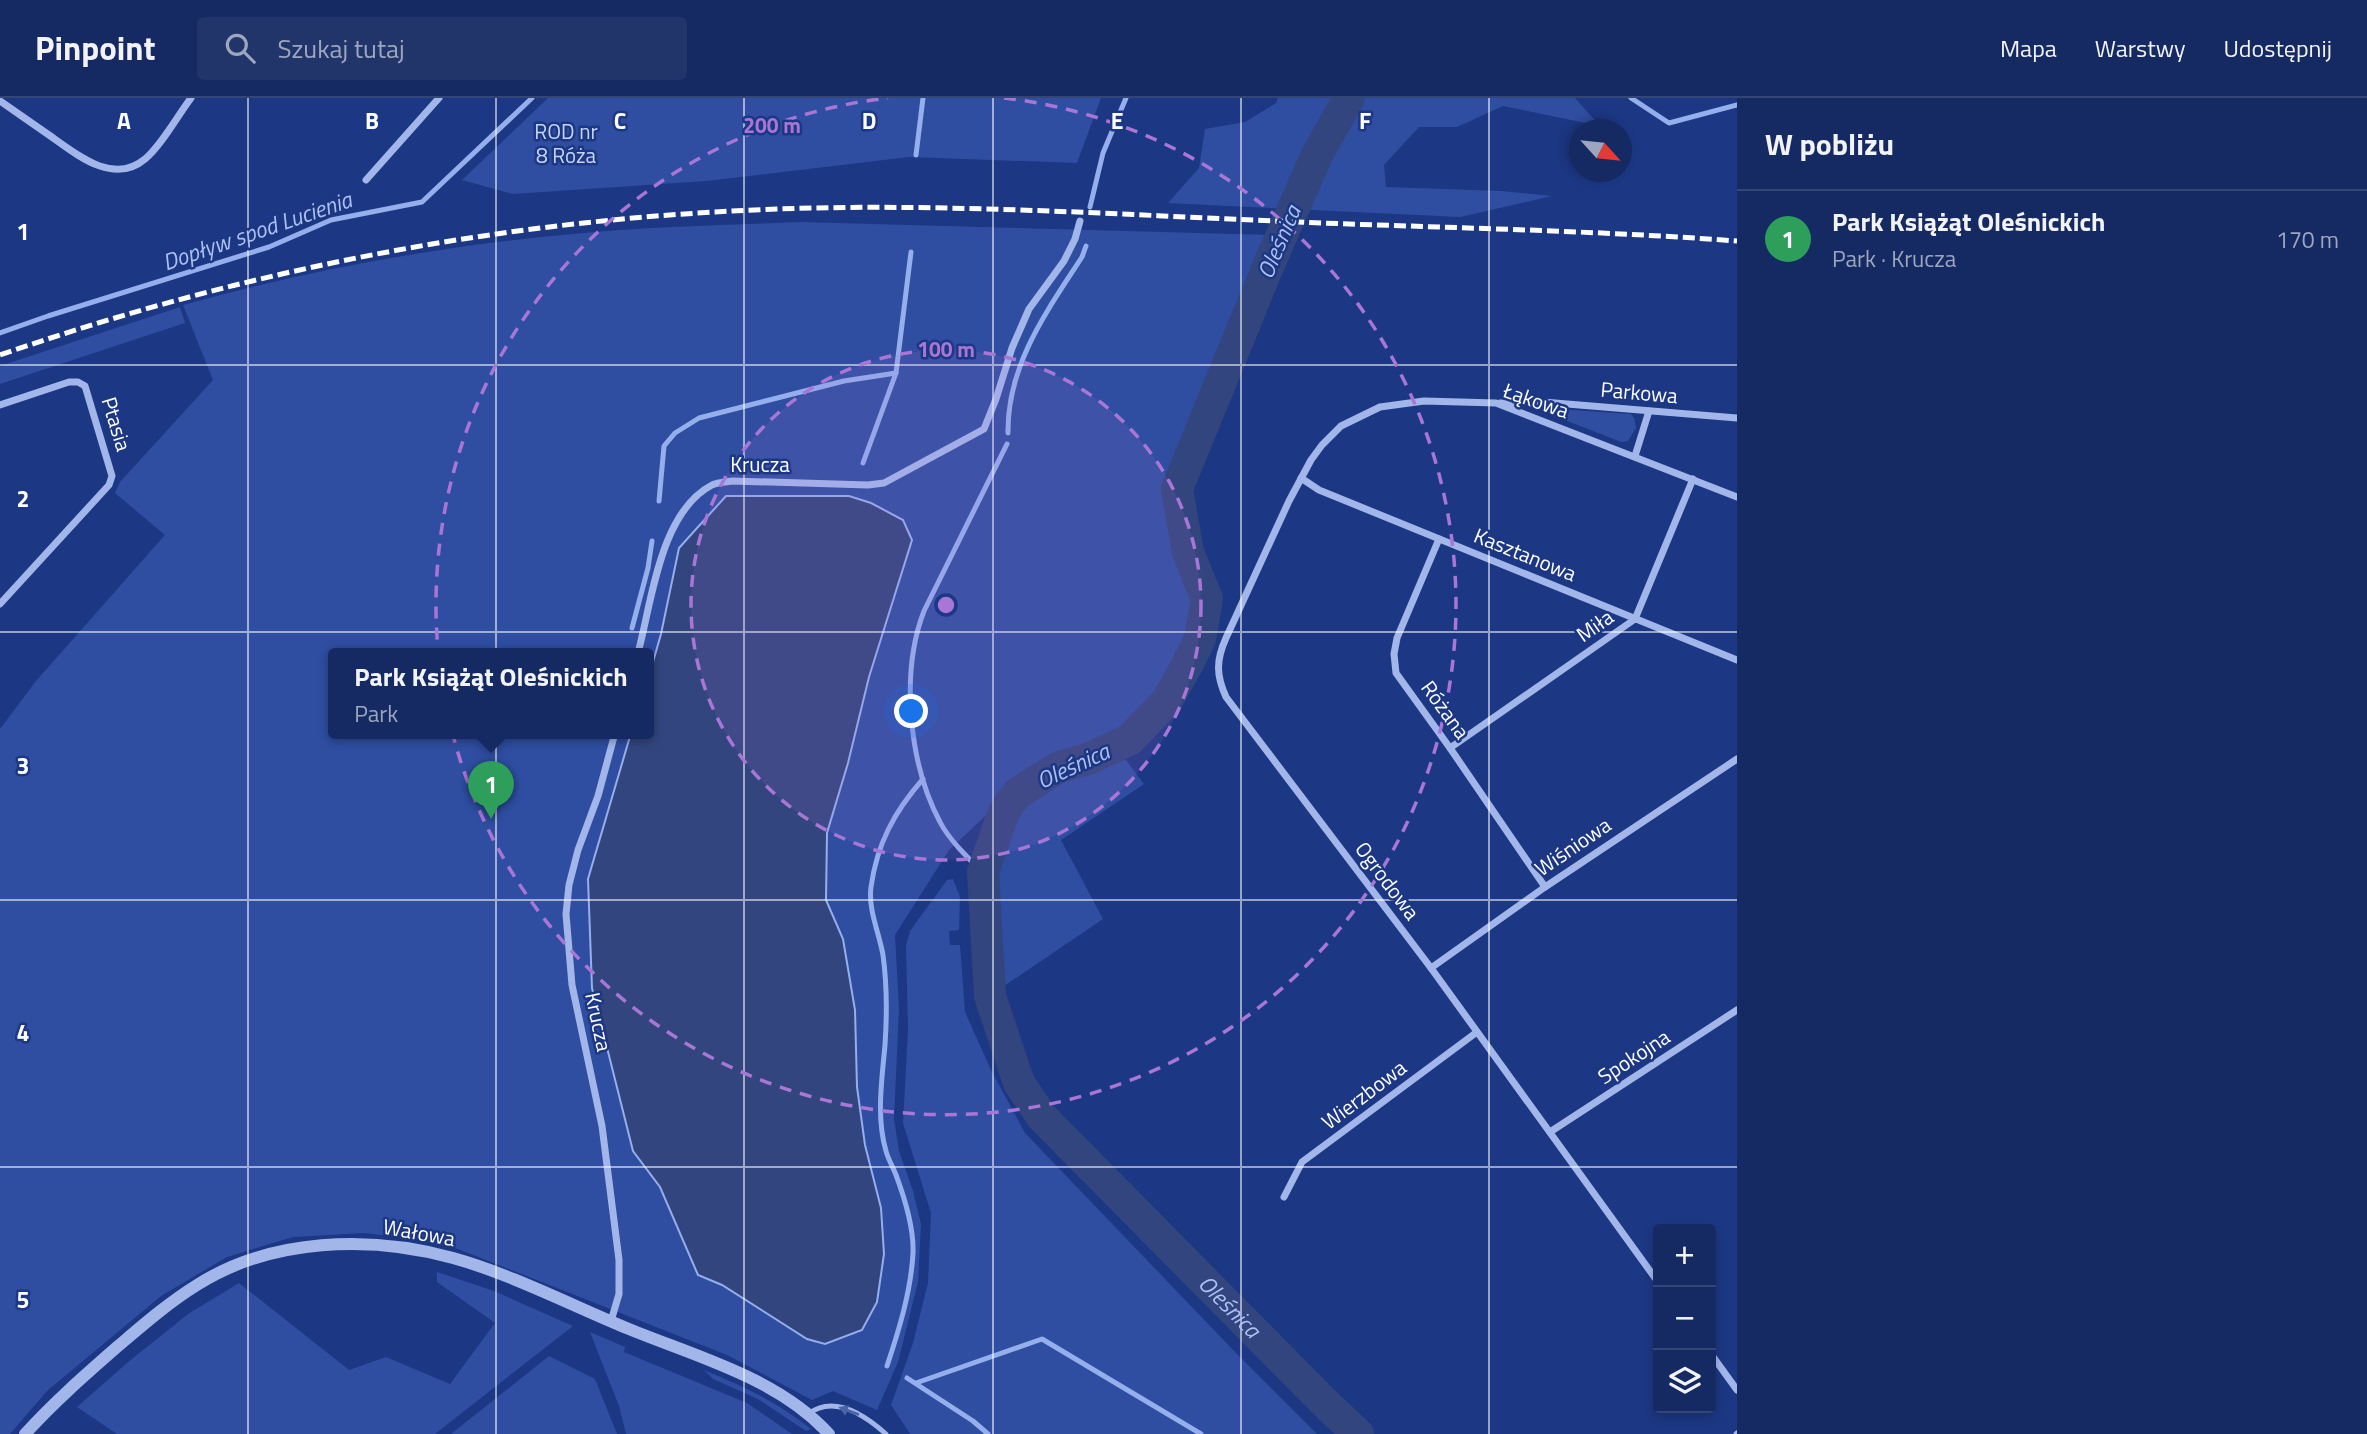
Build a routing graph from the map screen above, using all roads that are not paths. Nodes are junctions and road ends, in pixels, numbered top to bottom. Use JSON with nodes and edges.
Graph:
{"nodes":[{"id":1,"x":191,"y":98,"type":"edge"},
{"id":2,"x":439,"y":98,"type":"edge"},
{"id":3,"x":0,"y":101,"type":"edge"},
{"id":4,"x":366,"y":180,"type":"dead end"},
{"id":5,"x":1080,"y":221,"type":"dead end"},
{"id":6,"x":1496,"y":404,"type":"junction"},
{"id":7,"x":0,"y":405,"type":"edge"},
{"id":8,"x":1649,"y":411,"type":"junction"},
{"id":9,"x":1737,"y":418,"type":"edge"},
{"id":10,"x":1636,"y":456,"type":"junction"},
{"id":11,"x":1301,"y":478,"type":"junction"},
{"id":12,"x":1693,"y":479,"type":"junction"},
{"id":13,"x":1737,"y":497,"type":"edge"},
{"id":14,"x":1439,"y":539,"type":"junction"},
{"id":15,"x":0,"y":604,"type":"edge"},
{"id":16,"x":1635,"y":619,"type":"junction"},
{"id":17,"x":639,"y":648,"type":"edge"},
{"id":18,"x":1737,"y":660,"type":"edge"},
{"id":19,"x":613,"y":739,"type":"edge"},
{"id":20,"x":1450,"y":748,"type":"junction"},
{"id":21,"x":1737,"y":759,"type":"edge"},
{"id":22,"x":1545,"y":887,"type":"junction"},
{"id":23,"x":1431,"y":968,"type":"junction"},
{"id":24,"x":1737,"y":1010,"type":"edge"},
{"id":25,"x":1478,"y":1032,"type":"junction"},
{"id":26,"x":1550,"y":1132,"type":"junction"},
{"id":27,"x":1284,"y":1197,"type":"dead end"},
{"id":28,"x":1653,"y":1275,"type":"edge"},
{"id":29,"x":611,"y":1321,"type":"junction"},
{"id":30,"x":1716,"y":1361,"type":"edge"},
{"id":31,"x":1737,"y":1390,"type":"edge"},
{"id":32,"x":808,"y":1414,"type":"junction"},
{"id":33,"x":25,"y":1434,"type":"edge"},
{"id":34,"x":829,"y":1434,"type":"edge"},
{"id":35,"x":886,"y":1434,"type":"edge"}],
"edges":[{"from":1,"to":3,"type":"street"},
{"from":2,"to":4,"type":"street"},
{"from":5,"to":17,"type":"street","name":"Krucza"},
{"from":6,"to":8,"type":"street","name":"Parkowa"},
{"from":6,"to":10,"type":"street","name":"Łąkowa"},
{"from":6,"to":11,"type":"street","name":"Łąkowa"},
{"from":7,"to":15,"type":"street","name":"Ptasia"},
{"from":8,"to":9,"type":"street","name":"Parkowa"},
{"from":8,"to":10,"type":"street"},
{"from":10,"to":12,"type":"street","name":"Łąkowa"},
{"from":11,"to":14,"type":"street","name":"Kasztanowa"},
{"from":11,"to":23,"type":"street","name":"Ogrodowa"},
{"from":12,"to":13,"type":"street","name":"Łąkowa"},
{"from":12,"to":16,"type":"street","name":"Miła"},
{"from":14,"to":16,"type":"street","name":"Kasztanowa"},
{"from":14,"to":20,"type":"street","name":"Różana"},
{"from":16,"to":18,"type":"street","name":"Kasztanowa"},
{"from":16,"to":20,"type":"street","name":"Miła"},
{"from":19,"to":29,"type":"street","name":"Krucza"},
{"from":20,"to":22,"type":"street","name":"Różana"},
{"from":21,"to":22,"type":"street","name":"Wiśniowa"},
{"from":22,"to":23,"type":"street","name":"Wiśniowa"},
{"from":23,"to":25,"type":"street","name":"Ogrodowa"},
{"from":24,"to":26,"type":"street","name":"Spokojna"},
{"from":25,"to":26,"type":"street","name":"Ogrodowa"},
{"from":25,"to":27,"type":"street","name":"Wierzbowa"},
{"from":26,"to":28,"type":"street","name":"Ogrodowa"},
{"from":29,"to":32,"type":"street","name":"Wałowa"},
{"from":29,"to":33,"type":"street","name":"Wałowa"},
{"from":30,"to":31,"type":"street"},
{"from":32,"to":34,"type":"street","name":"Wałowa"},
{"from":35,"to":32,"type":"lane","one_way":true}]}
